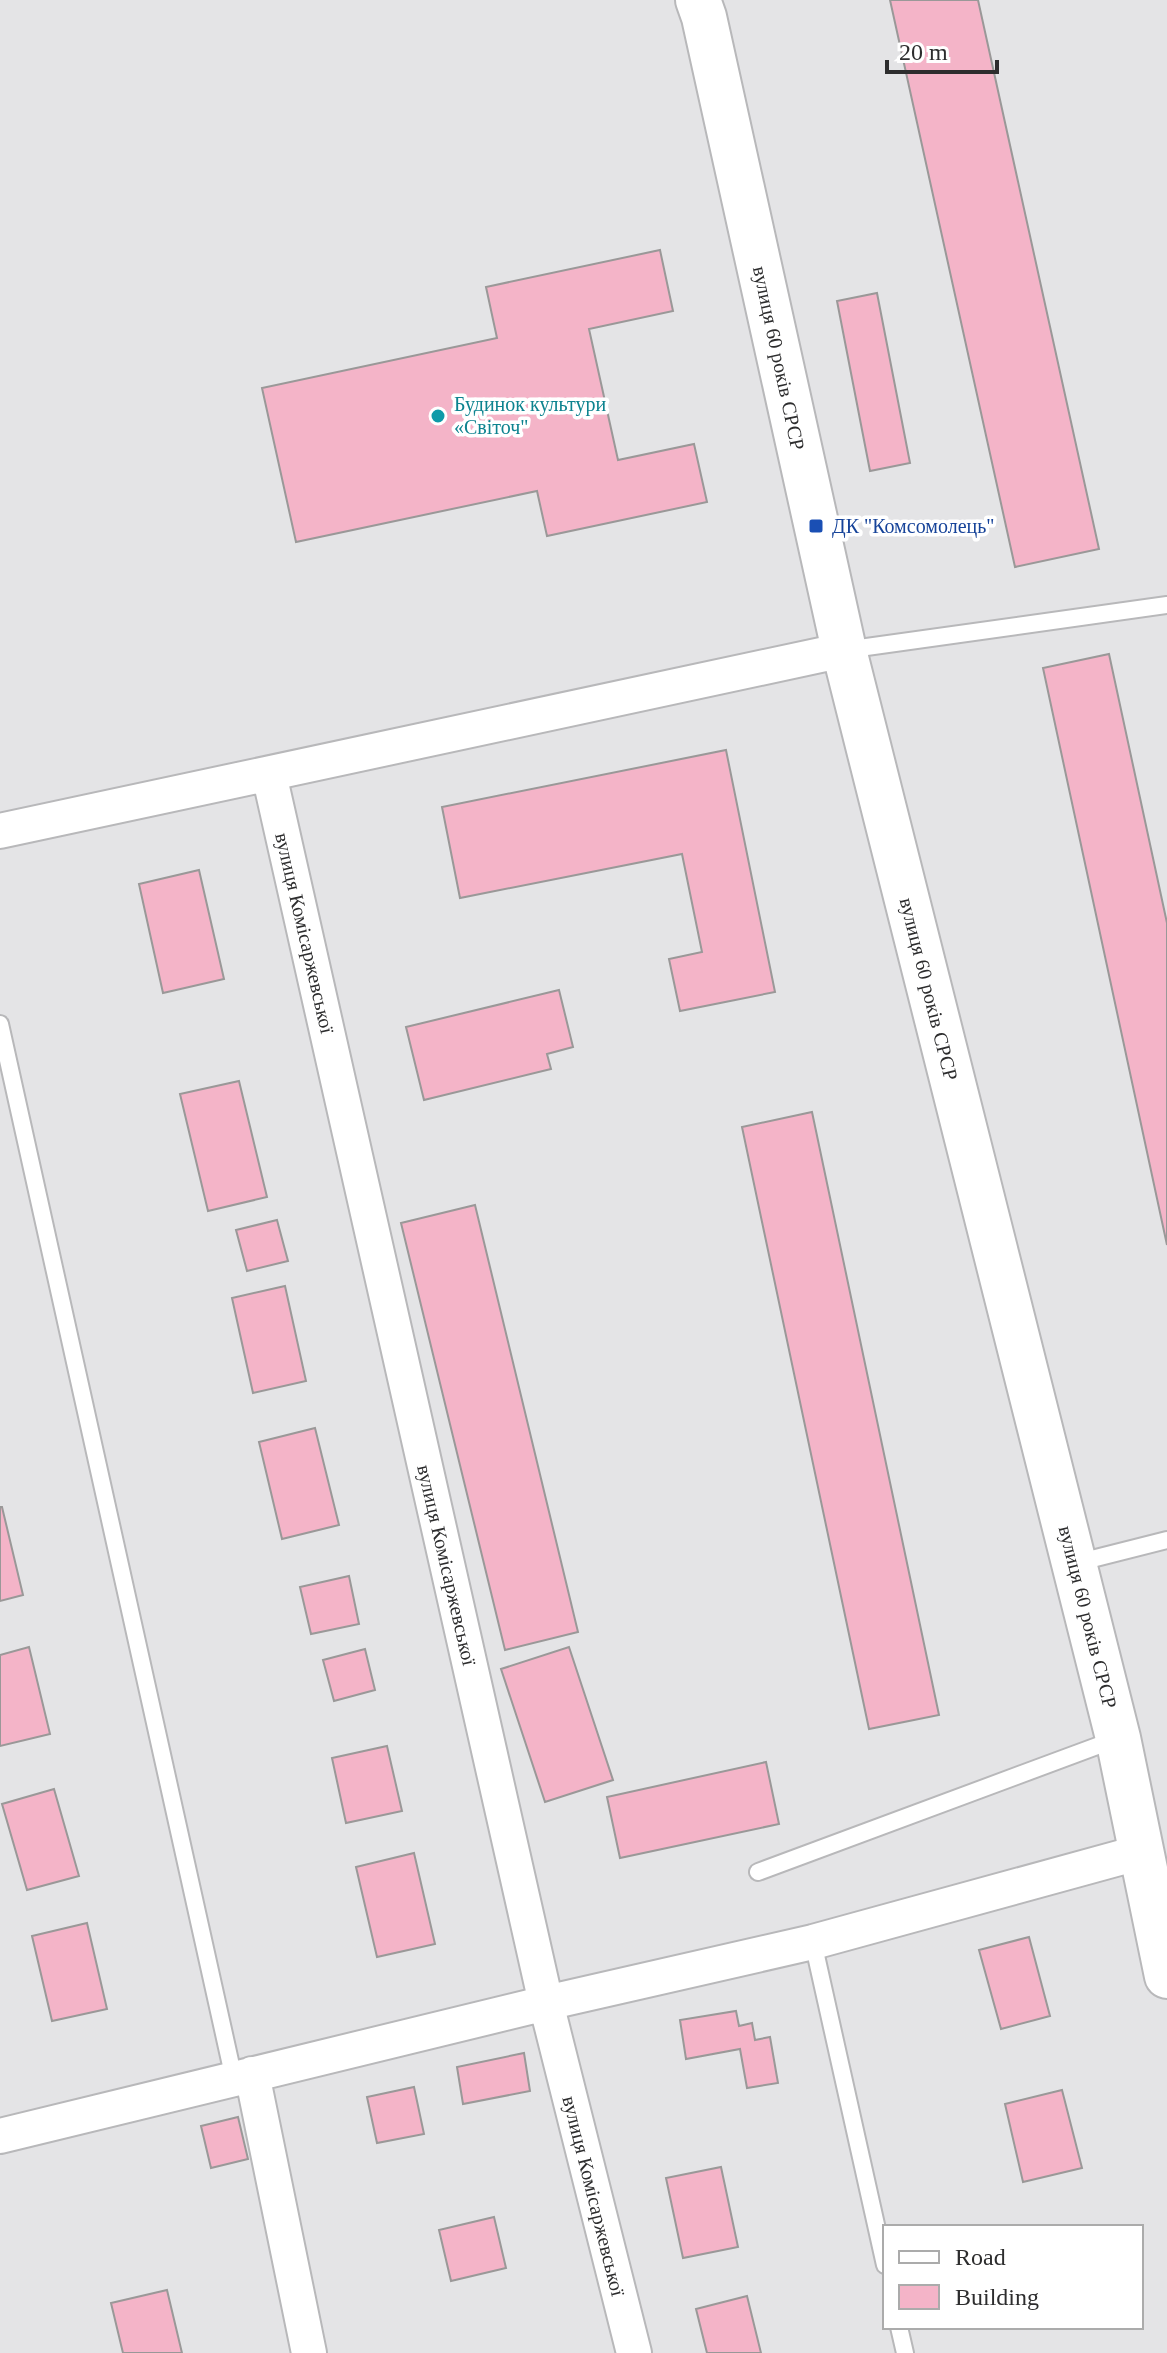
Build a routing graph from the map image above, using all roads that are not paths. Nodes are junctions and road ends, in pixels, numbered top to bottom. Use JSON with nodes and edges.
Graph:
{"nodes":[{"id":1,"x":698,"y":0,"type":"edge"},
{"id":2,"x":1167,"y":605,"type":"edge"},
{"id":3,"x":844,"y":650,"type":"junction"},
{"id":4,"x":269,"y":774,"type":"junction"},
{"id":5,"x":0,"y":831,"type":"edge"},
{"id":6,"x":0,"y":1024,"type":"edge"},
{"id":7,"x":1167,"y":1540,"type":"edge"},
{"id":8,"x":1074,"y":1564,"type":"junction"},
{"id":9,"x":1118,"y":1738,"type":"junction"},
{"id":10,"x":1151,"y":1860,"type":"junction"},
{"id":11,"x":758,"y":1872,"type":"dead end"},
{"id":12,"x":813,"y":1942,"type":"junction"},
{"id":13,"x":1167,"y":1976,"type":"edge"},
{"id":14,"x":546,"y":2003,"type":"junction"},
{"id":15,"x":243,"y":2076,"type":"junction"},
{"id":16,"x":0,"y":2136,"type":"edge"},
{"id":17,"x":883,"y":2256,"type":"edge"},
{"id":18,"x":899,"y":2329,"type":"edge"},
{"id":19,"x":309,"y":2353,"type":"edge"},
{"id":20,"x":634,"y":2353,"type":"edge"},
{"id":21,"x":905,"y":2353,"type":"edge"}],
"edges":[{"from":1,"to":3,"type":"street","name":"вулиця 60 років СРСР"},
{"from":2,"to":3,"type":"lane"},
{"from":3,"to":4,"type":"street"},
{"from":3,"to":8,"type":"street","name":"вулиця 60 років СРСР"},
{"from":4,"to":5,"type":"street"},
{"from":4,"to":14,"type":"street","name":"вулиця Комісаржевської"},
{"from":6,"to":15,"type":"lane"},
{"from":7,"to":8,"type":"lane"},
{"from":8,"to":9,"type":"street","name":"вулиця 60 років СРСР"},
{"from":9,"to":10,"type":"street","name":"вулиця 60 років СРСР"},
{"from":9,"to":11,"type":"lane"},
{"from":10,"to":12,"type":"street"},
{"from":10,"to":13,"type":"street","name":"вулиця 60 років СРСР"},
{"from":12,"to":14,"type":"street"},
{"from":12,"to":17,"type":"lane"},
{"from":14,"to":15,"type":"street"},
{"from":14,"to":20,"type":"street","name":"вулиця Комісаржевської"},
{"from":15,"to":16,"type":"street"},
{"from":15,"to":19,"type":"street"},
{"from":18,"to":21,"type":"lane"}]}
